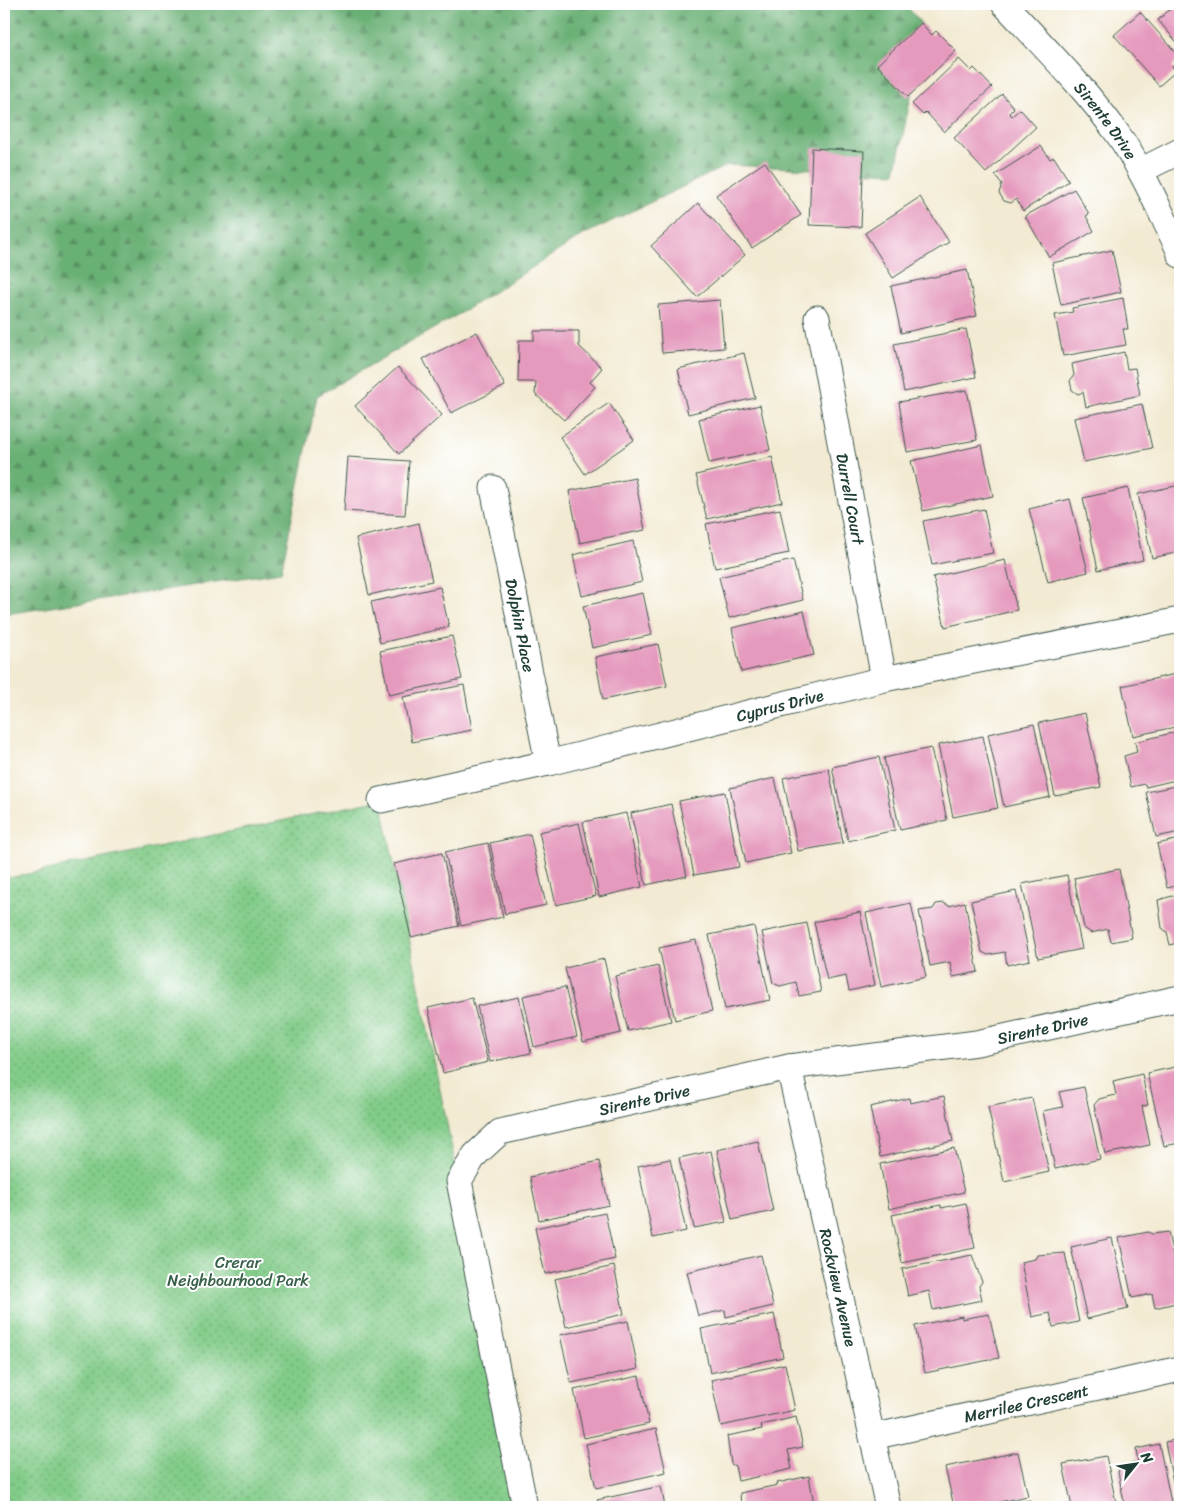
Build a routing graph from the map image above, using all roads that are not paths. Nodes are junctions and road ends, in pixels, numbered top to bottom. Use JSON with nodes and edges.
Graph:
{"nodes":[{"id":1,"x":1004,"y":4,"type":"edge"},
{"id":2,"x":1180,"y":152,"type":"edge"},
{"id":3,"x":1140,"y":171,"type":"junction"},
{"id":4,"x":1180,"y":255,"type":"edge"},
{"id":5,"x":817,"y":318,"type":"dead end"},
{"id":6,"x":493,"y":488,"type":"dead end"},
{"id":7,"x":1180,"y":620,"type":"edge"},
{"id":8,"x":884,"y":679,"type":"junction"},
{"id":9,"x":548,"y":763,"type":"junction"},
{"id":10,"x":381,"y":800,"type":"dead end"},
{"id":11,"x":1180,"y":998,"type":"edge"},
{"id":12,"x":789,"y":1067,"type":"junction"},
{"id":13,"x":1180,"y":1369,"type":"edge"},
{"id":14,"x":872,"y":1437,"type":"junction"},
{"id":15,"x":525,"y":1507,"type":"edge"},
{"id":16,"x":888,"y":1507,"type":"edge"}],
"edges":[{"from":1,"to":3,"type":"street","name":"Sirente Drive"},
{"from":2,"to":3,"type":"street"},
{"from":3,"to":4,"type":"street","name":"Sirente Drive"},
{"from":5,"to":8,"type":"street","name":"Durrell Court"},
{"from":6,"to":9,"type":"street","name":"Dolphin Place"},
{"from":7,"to":8,"type":"street","name":"Cyprus Drive"},
{"from":8,"to":9,"type":"street","name":"Cyprus Drive"},
{"from":9,"to":10,"type":"street","name":"Cyprus Drive"},
{"from":11,"to":12,"type":"street","name":"Sirente Drive"},
{"from":12,"to":14,"type":"street","name":"Rockview Avenue"},
{"from":12,"to":15,"type":"street","name":"Sirente Drive"},
{"from":13,"to":14,"type":"street","name":"Merrilee Crescent"},
{"from":14,"to":16,"type":"street","name":"Rockview Avenue"}]}
